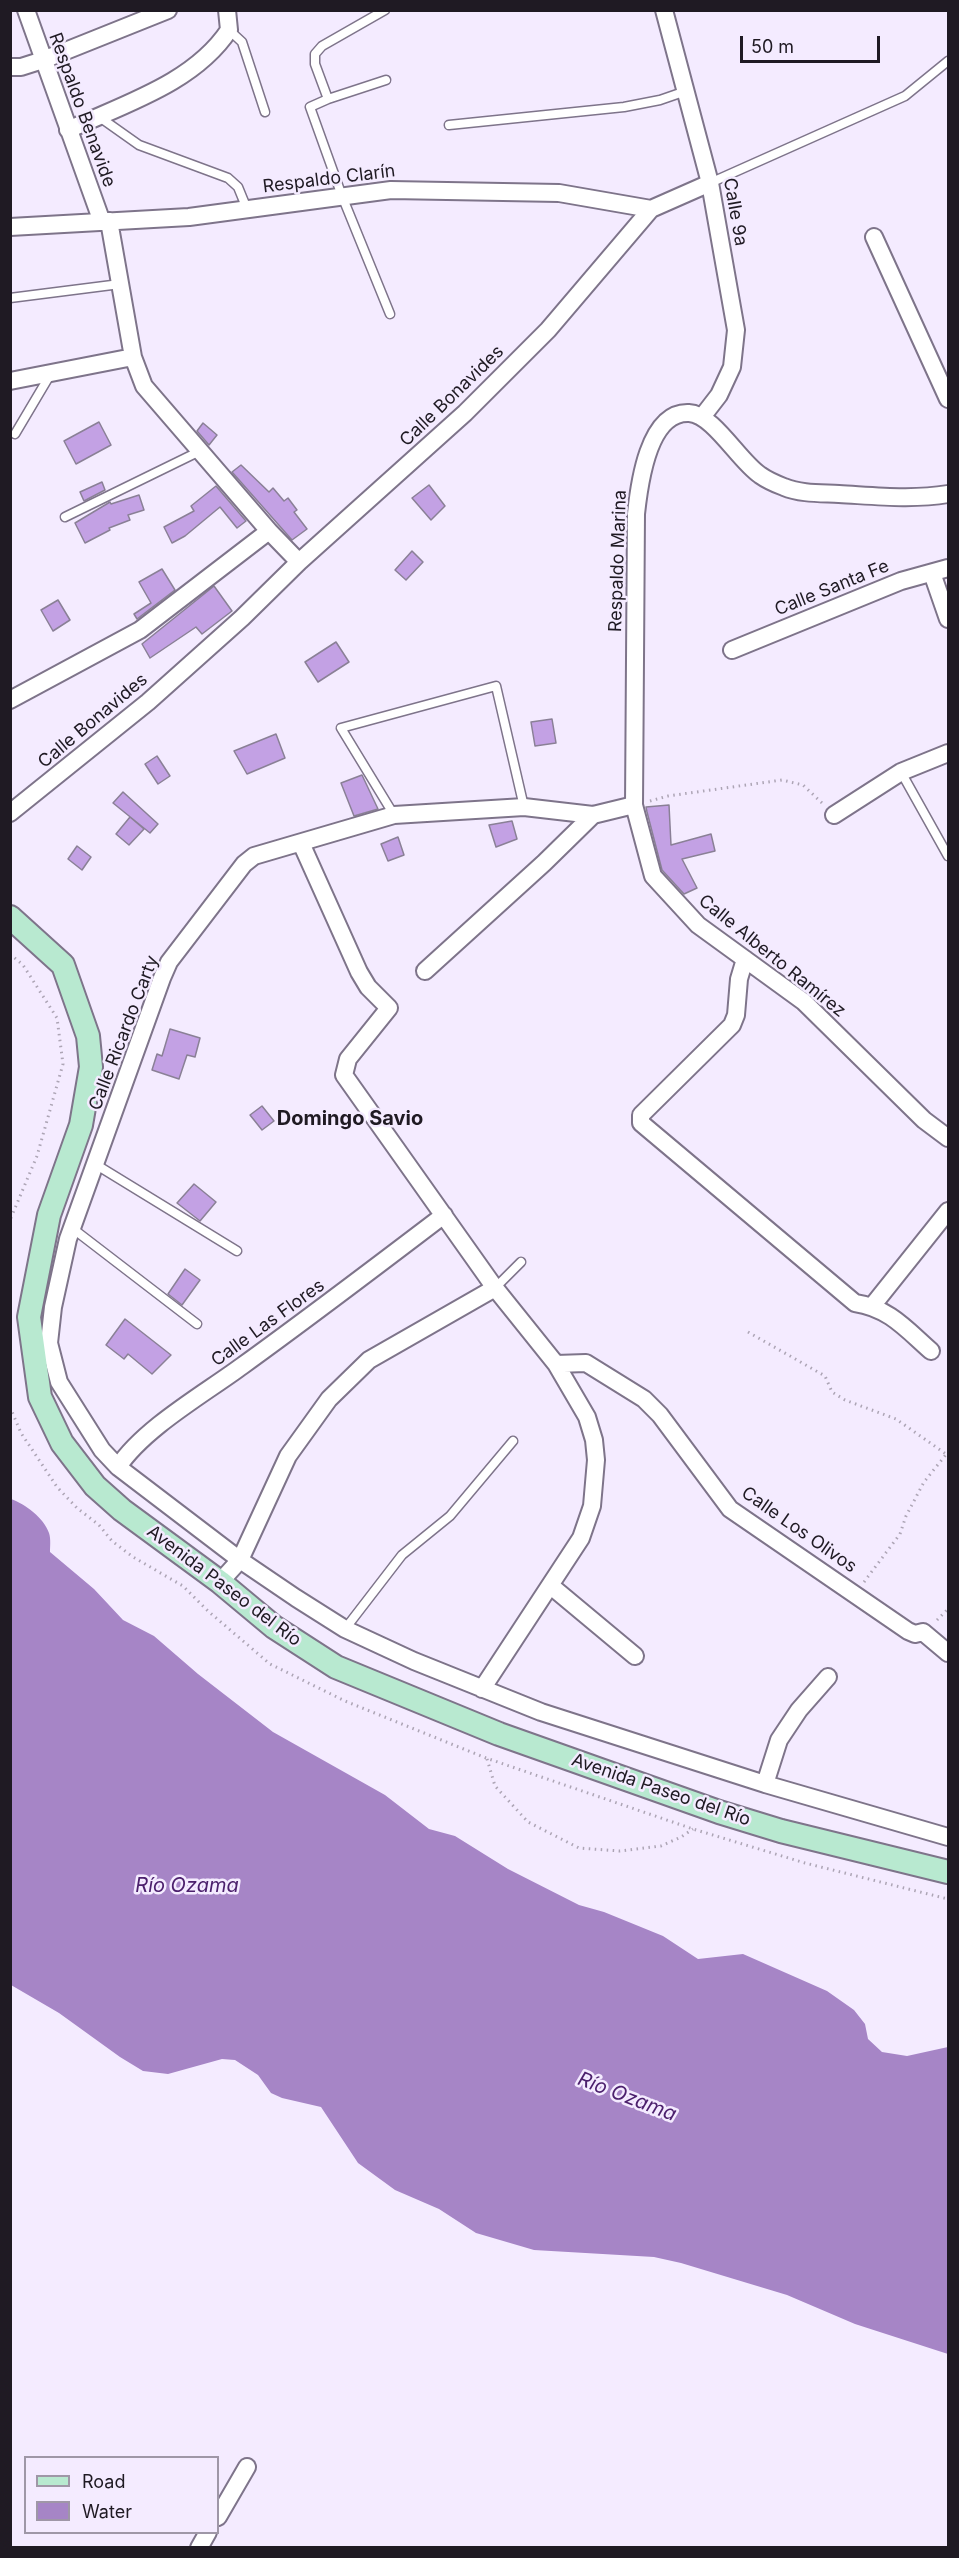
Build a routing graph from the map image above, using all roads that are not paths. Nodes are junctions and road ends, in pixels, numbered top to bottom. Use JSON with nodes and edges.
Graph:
{"nodes":[{"id":1,"x":26,"y":10,"type":"edge"},
{"id":2,"x":168,"y":10,"type":"edge"},
{"id":3,"x":226,"y":10,"type":"edge"},
{"id":4,"x":385,"y":10,"type":"edge"},
{"id":5,"x":664,"y":10,"type":"edge"},
{"id":6,"x":229,"y":30,"type":"junction"},
{"id":7,"x":43,"y":60,"type":"junction"},
{"id":8,"x":948,"y":61,"type":"edge"},
{"id":9,"x":10,"y":67,"type":"edge"},
{"id":10,"x":386,"y":80,"type":"dead end"},
{"id":11,"x":686,"y":91,"type":"junction"},
{"id":12,"x":328,"y":99,"type":"junction"},
{"id":13,"x":265,"y":112,"type":"dead end"},
{"id":14,"x":98,"y":116,"type":"junction"},
{"id":15,"x":449,"y":125,"type":"dead end"},
{"id":16,"x":68,"y":130,"type":"junction"},
{"id":17,"x":710,"y":183,"type":"junction"},
{"id":18,"x":342,"y":196,"type":"junction"},
{"id":19,"x":247,"y":209,"type":"junction"},
{"id":20,"x":651,"y":209,"type":"junction"},
{"id":21,"x":105,"y":221,"type":"junction"},
{"id":22,"x":10,"y":227,"type":"edge"},
{"id":23,"x":874,"y":237,"type":"dead end"},
{"id":24,"x":120,"y":284,"type":"junction"},
{"id":25,"x":10,"y":298,"type":"edge"},
{"id":26,"x":390,"y":314,"type":"dead end"},
{"id":27,"x":133,"y":357,"type":"junction"},
{"id":28,"x":51,"y":373,"type":"junction"},
{"id":29,"x":944,"y":378,"type":"edge"},
{"id":30,"x":10,"y":381,"type":"edge"},
{"id":31,"x":948,"y":399,"type":"edge"},
{"id":32,"x":702,"y":417,"type":"junction"},
{"id":33,"x":15,"y":434,"type":"dead end"},
{"id":34,"x":200,"y":451,"type":"junction"},
{"id":35,"x":948,"y":494,"type":"edge"},
{"id":36,"x":64,"y":518,"type":"dead end"},
{"id":37,"x":269,"y":531,"type":"junction"},
{"id":38,"x":299,"y":562,"type":"junction"},
{"id":39,"x":940,"y":570,"type":"edge"},
{"id":40,"x":948,"y":619,"type":"edge"},
{"id":41,"x":732,"y":650,"type":"dead end"},
{"id":42,"x":10,"y":700,"type":"edge"},
{"id":43,"x":948,"y":753,"type":"edge"},
{"id":44,"x":901,"y":772,"type":"junction"},
{"id":45,"x":634,"y":805,"type":"junction"},
{"id":46,"x":524,"y":807,"type":"junction"},
{"id":47,"x":10,"y":813,"type":"edge"},
{"id":48,"x":394,"y":815,"type":"junction"},
{"id":49,"x":593,"y":815,"type":"junction"},
{"id":50,"x":834,"y":815,"type":"road end"},
{"id":51,"x":301,"y":843,"type":"junction"},
{"id":52,"x":948,"y":856,"type":"edge"},
{"id":53,"x":10,"y":917,"type":"edge"},
{"id":54,"x":745,"y":959,"type":"junction"},
{"id":55,"x":425,"y":972,"type":"dead end"},
{"id":56,"x":948,"y":1138,"type":"edge"},
{"id":57,"x":95,"y":1164,"type":"junction"},
{"id":58,"x":948,"y":1211,"type":"edge"},
{"id":59,"x":444,"y":1215,"type":"junction"},
{"id":60,"x":72,"y":1228,"type":"junction"},
{"id":61,"x":237,"y":1251,"type":"dead end"},
{"id":62,"x":520,"y":1262,"type":"dead end"},
{"id":63,"x":495,"y":1288,"type":"junction"},
{"id":64,"x":873,"y":1305,"type":"junction"},
{"id":65,"x":197,"y":1324,"type":"dead end"},
{"id":66,"x":930,"y":1351,"type":"dead end"},
{"id":67,"x":556,"y":1364,"type":"junction"},
{"id":68,"x":513,"y":1441,"type":"dead end"},
{"id":69,"x":118,"y":1467,"type":"junction"},
{"id":70,"x":240,"y":1560,"type":"junction"},
{"id":71,"x":220,"y":1582,"type":"junction"},
{"id":72,"x":551,"y":1586,"type":"junction"},
{"id":73,"x":345,"y":1629,"type":"junction"},
{"id":74,"x":948,"y":1653,"type":"edge"},
{"id":75,"x":635,"y":1656,"type":"dead end"},
{"id":76,"x":828,"y":1677,"type":"dead end"},
{"id":77,"x":482,"y":1689,"type":"junction"},
{"id":78,"x":765,"y":1784,"type":"junction"},
{"id":79,"x":948,"y":1837,"type":"edge"},
{"id":80,"x":948,"y":1872,"type":"edge"},
{"id":81,"x":247,"y":2467,"type":"dead end"},
{"id":82,"x":219,"y":2515,"type":"edge"},
{"id":83,"x":207,"y":2534,"type":"edge"},
{"id":84,"x":199,"y":2547,"type":"edge"}],
"edges":[{"from":1,"to":7,"type":"street","name":"Respaldo Benavide"},
{"from":2,"to":7,"type":"street"},
{"from":3,"to":6,"type":"street"},
{"from":4,"to":12,"type":"lane"},
{"from":5,"to":11,"type":"street","name":"Calle 9a"},
{"from":6,"to":13,"type":"lane"},
{"from":6,"to":14,"type":"street"},
{"from":7,"to":9,"type":"street"},
{"from":7,"to":16,"type":"street","name":"Respaldo Benavide"},
{"from":8,"to":17,"type":"lane","name":"Calle Bonavides"},
{"from":10,"to":12,"type":"lane"},
{"from":11,"to":15,"type":"lane"},
{"from":11,"to":17,"type":"street","name":"Calle 9a"},
{"from":12,"to":18,"type":"lane"},
{"from":14,"to":16,"type":"street"},
{"from":14,"to":19,"type":"lane"},
{"from":16,"to":21,"type":"street","name":"Respaldo Benavide"},
{"from":17,"to":20,"type":"street","name":"Calle Bonavides"},
{"from":17,"to":32,"type":"street","name":"Calle 9a"},
{"from":18,"to":19,"type":"street","name":"Respaldo Clarín"},
{"from":18,"to":20,"type":"street","name":"Respaldo Clarín"},
{"from":18,"to":26,"type":"lane"},
{"from":19,"to":21,"type":"street","name":"Respaldo Clarín"},
{"from":20,"to":38,"type":"street","name":"Calle Bonavides"},
{"from":21,"to":22,"type":"street","name":"Respaldo Clarín"},
{"from":21,"to":24,"type":"street","name":"Respaldo Benavide"},
{"from":23,"to":29,"type":"street"},
{"from":24,"to":25,"type":"lane"},
{"from":24,"to":27,"type":"street","name":"Respaldo Benavide"},
{"from":27,"to":28,"type":"street"},
{"from":27,"to":34,"type":"street","name":"Respaldo Benavide"},
{"from":28,"to":30,"type":"street"},
{"from":28,"to":33,"type":"lane"},
{"from":29,"to":31,"type":"street"},
{"from":32,"to":35,"type":"street"},
{"from":32,"to":45,"type":"street","name":"Respaldo Marina"},
{"from":34,"to":36,"type":"lane"},
{"from":34,"to":37,"type":"street","name":"Respaldo Benavide"},
{"from":37,"to":38,"type":"street","name":"Respaldo Benavide"},
{"from":37,"to":42,"type":"street"},
{"from":38,"to":47,"type":"street","name":"Calle Bonavides"},
{"from":39,"to":40,"type":"street"},
{"from":39,"to":41,"type":"street","name":"Calle Santa Fe"},
{"from":43,"to":44,"type":"street"},
{"from":44,"to":50,"type":"street"},
{"from":44,"to":52,"type":"lane"},
{"from":45,"to":49,"type":"street","name":"Calle Ricardo Carty"},
{"from":45,"to":54,"type":"street","name":"Calle Alberto Ramírez"},
{"from":46,"to":48,"type":"street","name":"Calle Ricardo Carty"},
{"from":46,"to":48,"type":"lane"},
{"from":46,"to":49,"type":"street","name":"Calle Ricardo Carty"},
{"from":48,"to":51,"type":"street","name":"Calle Ricardo Carty"},
{"from":49,"to":55,"type":"street"},
{"from":51,"to":57,"type":"street","name":"Calle Ricardo Carty"},
{"from":51,"to":59,"type":"street"},
{"from":53,"to":71,"type":"street","name":"Avenida Paseo del Río"},
{"from":54,"to":56,"type":"street","name":"Calle Alberto Ramírez"},
{"from":54,"to":64,"type":"street"},
{"from":57,"to":60,"type":"street","name":"Calle Ricardo Carty"},
{"from":57,"to":61,"type":"lane"},
{"from":58,"to":64,"type":"street"},
{"from":59,"to":63,"type":"street"},
{"from":59,"to":69,"type":"street","name":"Calle Las Flores"},
{"from":60,"to":65,"type":"lane"},
{"from":60,"to":69,"type":"street","name":"Calle Ricardo Carty"},
{"from":62,"to":63,"type":"lane"},
{"from":63,"to":67,"type":"street"},
{"from":63,"to":70,"type":"street"},
{"from":64,"to":66,"type":"street"},
{"from":67,"to":72,"type":"street"},
{"from":67,"to":74,"type":"street","name":"Calle Los Olivos"},
{"from":68,"to":73,"type":"lane"},
{"from":69,"to":70,"type":"street","name":"Avenida Paseo del Río"},
{"from":70,"to":71,"type":"street"},
{"from":70,"to":73,"type":"street","name":"Avenida Paseo del Río"},
{"from":71,"to":80,"type":"street","name":"Avenida Paseo del Río"},
{"from":72,"to":75,"type":"street"},
{"from":72,"to":77,"type":"street"},
{"from":73,"to":77,"type":"street","name":"Avenida Paseo del Río"},
{"from":76,"to":78,"type":"street"},
{"from":77,"to":78,"type":"street","name":"Avenida Paseo del Río"},
{"from":78,"to":79,"type":"street","name":"Avenida Paseo del Río"},
{"from":81,"to":82,"type":"street"},
{"from":83,"to":84,"type":"street"}]}
